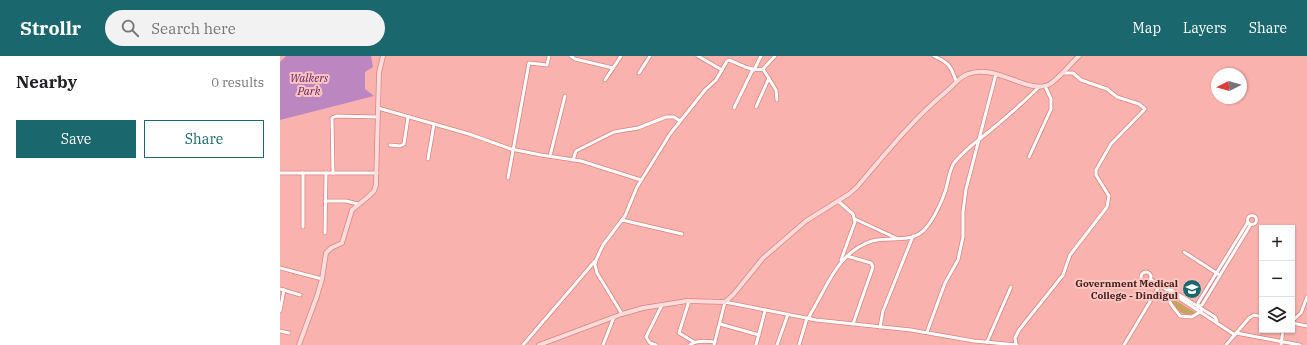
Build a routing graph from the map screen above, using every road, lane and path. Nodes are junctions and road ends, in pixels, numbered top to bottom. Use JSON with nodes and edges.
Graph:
{"nodes":[{"id":1,"x":383,"y":56,"type":"edge"},
{"id":2,"x":549,"y":56,"type":"edge"},
{"id":3,"x":572,"y":56,"type":"edge"},
{"id":4,"x":621,"y":56,"type":"edge"},
{"id":5,"x":650,"y":56,"type":"edge"},
{"id":6,"x":698,"y":56,"type":"edge"},
{"id":7,"x":731,"y":56,"type":"edge"},
{"id":8,"x":761,"y":56,"type":"edge"},
{"id":9,"x":775,"y":56,"type":"edge"},
{"id":10,"x":934,"y":56,"type":"edge"},
{"id":11,"x":1079,"y":56,"type":"edge"},
{"id":12,"x":729,"y":60,"type":"junction"},
{"id":13,"x":612,"y":68,"type":"junction"},
{"id":14,"x":763,"y":69,"type":"junction"},
{"id":15,"x":722,"y":70,"type":"junction"},
{"id":16,"x":753,"y":70,"type":"junction"},
{"id":17,"x":639,"y":73,"type":"dead end"},
{"id":18,"x":1061,"y":73,"type":"junction"},
{"id":19,"x":996,"y":74,"type":"junction"},
{"id":20,"x":770,"y":78,"type":"junction"},
{"id":21,"x":605,"y":80,"type":"dead end"},
{"id":22,"x":956,"y":81,"type":"junction"},
{"id":23,"x":1043,"y":86,"type":"junction"},
{"id":24,"x":565,"y":96,"type":"dead end"},
{"id":25,"x":777,"y":100,"type":"dead end"},
{"id":26,"x":756,"y":107,"type":"dead end"},
{"id":27,"x":378,"y":108,"type":"junction"},
{"id":28,"x":734,"y":108,"type":"dead end"},
{"id":29,"x":408,"y":116,"type":"junction"},
{"id":30,"x":378,"y":117,"type":"junction"},
{"id":31,"x":680,"y":121,"type":"junction"},
{"id":32,"x":434,"y":124,"type":"junction"},
{"id":33,"x":978,"y":139,"type":"junction"},
{"id":34,"x":390,"y":145,"type":"dead end"},
{"id":35,"x":514,"y":150,"type":"junction"},
{"id":36,"x":550,"y":156,"type":"junction"},
{"id":37,"x":1029,"y":156,"type":"dead end"},
{"id":38,"x":428,"y":159,"type":"dead end"},
{"id":39,"x":573,"y":160,"type":"junction"},
{"id":40,"x":326,"y":172,"type":"junction"},
{"id":41,"x":280,"y":173,"type":"edge"},
{"id":42,"x":303,"y":173,"type":"junction"},
{"id":43,"x":333,"y":173,"type":"junction"},
{"id":44,"x":377,"y":173,"type":"junction"},
{"id":45,"x":508,"y":178,"type":"dead end"},
{"id":46,"x":641,"y":180,"type":"junction"},
{"id":47,"x":325,"y":201,"type":"junction"},
{"id":48,"x":838,"y":201,"type":"junction"},
{"id":49,"x":358,"y":204,"type":"junction"},
{"id":50,"x":855,"y":219,"type":"junction"},
{"id":51,"x":622,"y":220,"type":"junction"},
{"id":52,"x":1250,"y":223,"type":"dead end"},
{"id":53,"x":303,"y":227,"type":"dead end"},
{"id":54,"x":325,"y":233,"type":"dead end"},
{"id":55,"x":682,"y":234,"type":"dead end"},
{"id":56,"x":912,"y":236,"type":"junction"},
{"id":57,"x":898,"y":239,"type":"junction"},
{"id":58,"x":1184,"y":252,"type":"dead end"},
{"id":59,"x":847,"y":256,"type":"junction"},
{"id":60,"x":596,"y":260,"type":"junction"},
{"id":61,"x":841,"y":262,"type":"junction"},
{"id":62,"x":280,"y":268,"type":"edge"},
{"id":63,"x":1218,"y":274,"type":"junction"},
{"id":64,"x":322,"y":279,"type":"junction"},
{"id":65,"x":1150,"y":279,"type":"dead end"},
{"id":66,"x":1160,"y":285,"type":"junction"},
{"id":67,"x":1011,"y":287,"type":"dead end"},
{"id":68,"x":282,"y":290,"type":"edge"},
{"id":69,"x":1167,"y":290,"type":"junction"},
{"id":70,"x":300,"y":295,"type":"dead end"},
{"id":71,"x":1307,"y":297,"type":"edge"},
{"id":72,"x":689,"y":301,"type":"junction"},
{"id":73,"x":725,"y":302,"type":"junction"},
{"id":74,"x":663,"y":304,"type":"junction"},
{"id":75,"x":1198,"y":307,"type":"junction"},
{"id":76,"x":1202,"y":309,"type":"junction"},
{"id":77,"x":280,"y":311,"type":"edge"},
{"id":78,"x":765,"y":311,"type":"junction"},
{"id":79,"x":1196,"y":311,"type":"junction"},
{"id":80,"x":1200,"y":313,"type":"junction"},
{"id":81,"x":1301,"y":313,"type":"junction"},
{"id":82,"x":622,"y":314,"type":"junction"},
{"id":83,"x":788,"y":314,"type":"junction"},
{"id":84,"x":1307,"y":314,"type":"edge"},
{"id":85,"x":1259,"y":316,"type":"edge"},
{"id":86,"x":614,"y":317,"type":"junction"},
{"id":87,"x":809,"y":319,"type":"junction"},
{"id":88,"x":1295,"y":319,"type":"edge"},
{"id":89,"x":1217,"y":321,"type":"junction"},
{"id":90,"x":1295,"y":323,"type":"edge"},
{"id":91,"x":720,"y":324,"type":"junction"},
{"id":92,"x":853,"y":324,"type":"junction"},
{"id":93,"x":1307,"y":326,"type":"edge"},
{"id":94,"x":880,"y":327,"type":"junction"},
{"id":95,"x":280,"y":331,"type":"edge"},
{"id":96,"x":926,"y":332,"type":"junction"},
{"id":97,"x":288,"y":333,"type":"dead end"},
{"id":98,"x":1283,"y":333,"type":"edge"},
{"id":99,"x":1236,"y":334,"type":"junction"},
{"id":100,"x":759,"y":335,"type":"junction"},
{"id":101,"x":694,"y":342,"type":"junction"},
{"id":102,"x":987,"y":342,"type":"junction"},
{"id":103,"x":1281,"y":343,"type":"edge"},
{"id":104,"x":715,"y":344,"type":"edge"},
{"id":105,"x":299,"y":345,"type":"edge"},
{"id":106,"x":523,"y":345,"type":"edge"},
{"id":107,"x":539,"y":345,"type":"edge"},
{"id":108,"x":603,"y":345,"type":"edge"},
{"id":109,"x":656,"y":345,"type":"edge"},
{"id":110,"x":690,"y":345,"type":"edge"},
{"id":111,"x":756,"y":345,"type":"edge"},
{"id":112,"x":777,"y":345,"type":"edge"},
{"id":113,"x":799,"y":345,"type":"edge"},
{"id":114,"x":1016,"y":345,"type":"edge"},
{"id":115,"x":1124,"y":345,"type":"edge"},
{"id":116,"x":1226,"y":345,"type":"edge"},
{"id":117,"x":1300,"y":345,"type":"edge"}],
"edges":[{"from":1,"to":27,"type":"street"},
{"from":2,"to":35,"type":"street"},
{"from":3,"to":13,"type":"street"},
{"from":4,"to":13,"type":"street"},
{"from":5,"to":17,"type":"street"},
{"from":6,"to":15,"type":"street"},
{"from":7,"to":12,"type":"street"},
{"from":8,"to":16,"type":"street"},
{"from":9,"to":14,"type":"street"},
{"from":10,"to":22,"type":"street"},
{"from":11,"to":18,"type":"street"},
{"from":12,"to":15,"type":"street"},
{"from":12,"to":16,"type":"street"},
{"from":13,"to":21,"type":"street"},
{"from":14,"to":16,"type":"street"},
{"from":14,"to":20,"type":"street"},
{"from":15,"to":31,"type":"street"},
{"from":16,"to":28,"type":"street"},
{"from":18,"to":23,"type":"street"},
{"from":18,"to":114,"type":"street"},
{"from":19,"to":22,"type":"street"},
{"from":19,"to":23,"type":"street"},
{"from":19,"to":33,"type":"street"},
{"from":20,"to":25,"type":"street"},
{"from":20,"to":26,"type":"street"},
{"from":22,"to":48,"type":"street"},
{"from":23,"to":33,"type":"street"},
{"from":23,"to":37,"type":"street"},
{"from":24,"to":36,"type":"street"},
{"from":27,"to":29,"type":"street"},
{"from":27,"to":30,"type":"street"},
{"from":29,"to":32,"type":"street"},
{"from":29,"to":34,"type":"street"},
{"from":30,"to":43,"type":"street"},
{"from":30,"to":44,"type":"street"},
{"from":31,"to":39,"type":"street"},
{"from":31,"to":46,"type":"street"},
{"from":32,"to":35,"type":"street"},
{"from":32,"to":38,"type":"street"},
{"from":33,"to":56,"type":"street"},
{"from":33,"to":96,"type":"street"},
{"from":35,"to":36,"type":"street"},
{"from":35,"to":45,"type":"street"},
{"from":36,"to":39,"type":"street"},
{"from":39,"to":46,"type":"street"},
{"from":40,"to":42,"type":"street"},
{"from":40,"to":43,"type":"street"},
{"from":40,"to":47,"type":"street"},
{"from":41,"to":42,"type":"street"},
{"from":42,"to":53,"type":"street"},
{"from":43,"to":44,"type":"street"},
{"from":44,"to":49,"type":"street"},
{"from":46,"to":51,"type":"street"},
{"from":47,"to":49,"type":"street"},
{"from":47,"to":54,"type":"street"},
{"from":48,"to":50,"type":"street"},
{"from":48,"to":73,"type":"street"},
{"from":49,"to":64,"type":"street"},
{"from":50,"to":57,"type":"street"},
{"from":50,"to":61,"type":"street"},
{"from":51,"to":55,"type":"street"},
{"from":51,"to":60,"type":"street"},
{"from":52,"to":63,"type":"street"},
{"from":56,"to":57,"type":"street"},
{"from":56,"to":94,"type":"street"},
{"from":57,"to":59,"type":"street"},
{"from":58,"to":63,"type":"street"},
{"from":59,"to":61,"type":"street"},
{"from":59,"to":92,"type":"street"},
{"from":60,"to":82,"type":"street"},
{"from":60,"to":106,"type":"street"},
{"from":61,"to":87,"type":"street"},
{"from":62,"to":64,"type":"street"},
{"from":63,"to":75,"type":"street"},
{"from":64,"to":105,"type":"street"},
{"from":65,"to":66,"type":"street"},
{"from":66,"to":69,"type":"street"},
{"from":66,"to":115,"type":"street"},
{"from":67,"to":102,"type":"street"},
{"from":68,"to":70,"type":"street"},
{"from":68,"to":77,"type":"street"},
{"from":69,"to":75,"type":"street"},
{"from":69,"to":79,"type":"street"},
{"from":69,"to":80,"type":"street"},
{"from":71,"to":81,"type":"street"},
{"from":72,"to":73,"type":"street"},
{"from":72,"to":74,"type":"street"},
{"from":72,"to":101,"type":"street"},
{"from":73,"to":78,"type":"street"},
{"from":73,"to":91,"type":"street"},
{"from":74,"to":82,"type":"street"},
{"from":74,"to":109,"type":"street"},
{"from":75,"to":76,"type":"street"},
{"from":75,"to":79,"type":"street"},
{"from":76,"to":80,"type":"street"},
{"from":76,"to":89,"type":"street"},
{"from":78,"to":83,"type":"street"},
{"from":78,"to":100,"type":"street"},
{"from":79,"to":80,"type":"street"},
{"from":80,"to":89,"type":"street"},
{"from":81,"to":84,"type":"street"},
{"from":81,"to":88,"type":"street"},
{"from":82,"to":86,"type":"street"},
{"from":83,"to":87,"type":"street"},
{"from":83,"to":112,"type":"street"},
{"from":85,"to":99,"type":"street"},
{"from":86,"to":107,"type":"street"},
{"from":86,"to":108,"type":"street"},
{"from":87,"to":92,"type":"street"},
{"from":87,"to":113,"type":"street"},
{"from":89,"to":99,"type":"street"},
{"from":90,"to":93,"type":"street"},
{"from":91,"to":100,"type":"street"},
{"from":91,"to":104,"type":"street"},
{"from":92,"to":94,"type":"street"},
{"from":94,"to":96,"type":"street"},
{"from":95,"to":97,"type":"street"},
{"from":96,"to":102,"type":"street"},
{"from":98,"to":103,"type":"street"},
{"from":99,"to":103,"type":"street"},
{"from":99,"to":116,"type":"street"},
{"from":100,"to":111,"type":"street"},
{"from":101,"to":104,"type":"street"},
{"from":101,"to":110,"type":"street"},
{"from":102,"to":114,"type":"street"},
{"from":103,"to":117,"type":"street"}]}
